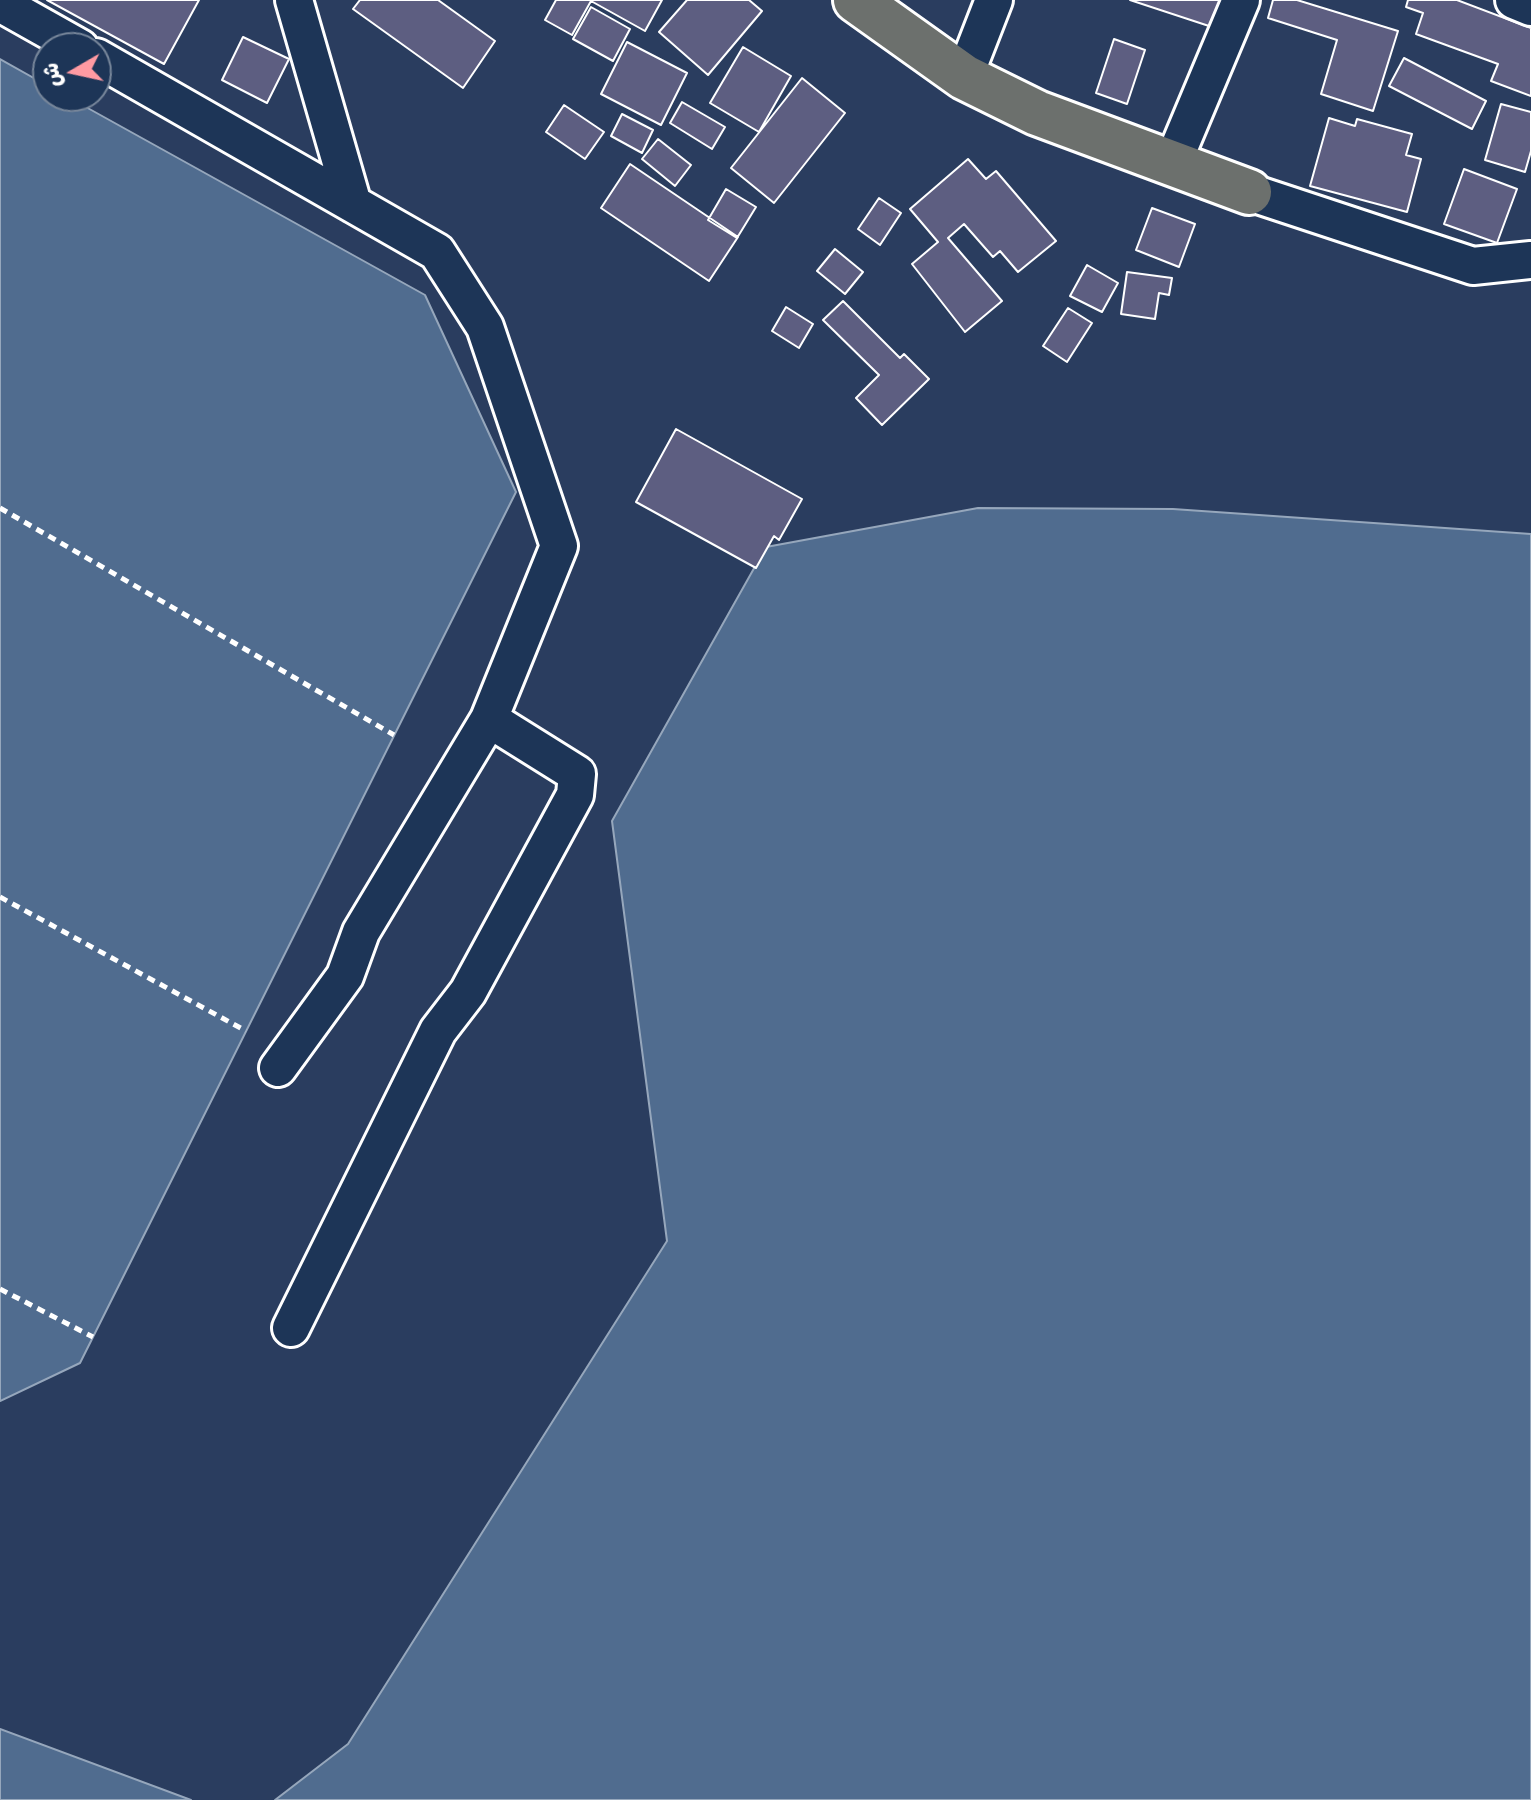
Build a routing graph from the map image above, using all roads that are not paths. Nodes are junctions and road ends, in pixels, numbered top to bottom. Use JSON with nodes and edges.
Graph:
{"nodes":[{"id":1,"x":294,"y":0,"type":"edge"},
{"id":2,"x":856,"y":0,"type":"edge"},
{"id":3,"x":994,"y":0,"type":"edge"},
{"id":4,"x":1241,"y":0,"type":"edge"},
{"id":5,"x":1514,"y":0,"type":"edge"},
{"id":6,"x":0,"y":3,"type":"edge"},
{"id":7,"x":1531,"y":7,"type":"edge"},
{"id":8,"x":52,"y":32,"type":"edge"},
{"id":9,"x":112,"y":66,"type":"edge"},
{"id":10,"x":964,"y":77,"type":"junction"},
{"id":11,"x":1173,"y":162,"type":"junction"},
{"id":12,"x":1249,"y":192,"type":"joint"},
{"id":13,"x":353,"y":204,"type":"junction"},
{"id":14,"x":1531,"y":260,"type":"edge"},
{"id":15,"x":489,"y":719,"type":"junction"},
{"id":16,"x":278,"y":1068,"type":"dead end"},
{"id":17,"x":291,"y":1328,"type":"dead end"}],
"edges":[{"from":1,"to":13,"type":"street"},
{"from":2,"to":10,"type":"main road"},
{"from":3,"to":10,"type":"street"},
{"from":4,"to":11,"type":"street"},
{"from":5,"to":7,"type":"street"},
{"from":6,"to":8,"type":"street"},
{"from":9,"to":13,"type":"street"},
{"from":10,"to":11,"type":"main road"},
{"from":11,"to":12,"type":"main road"},
{"from":12,"to":14,"type":"street"},
{"from":13,"to":15,"type":"street"},
{"from":15,"to":16,"type":"street"},
{"from":15,"to":17,"type":"street"}]}
